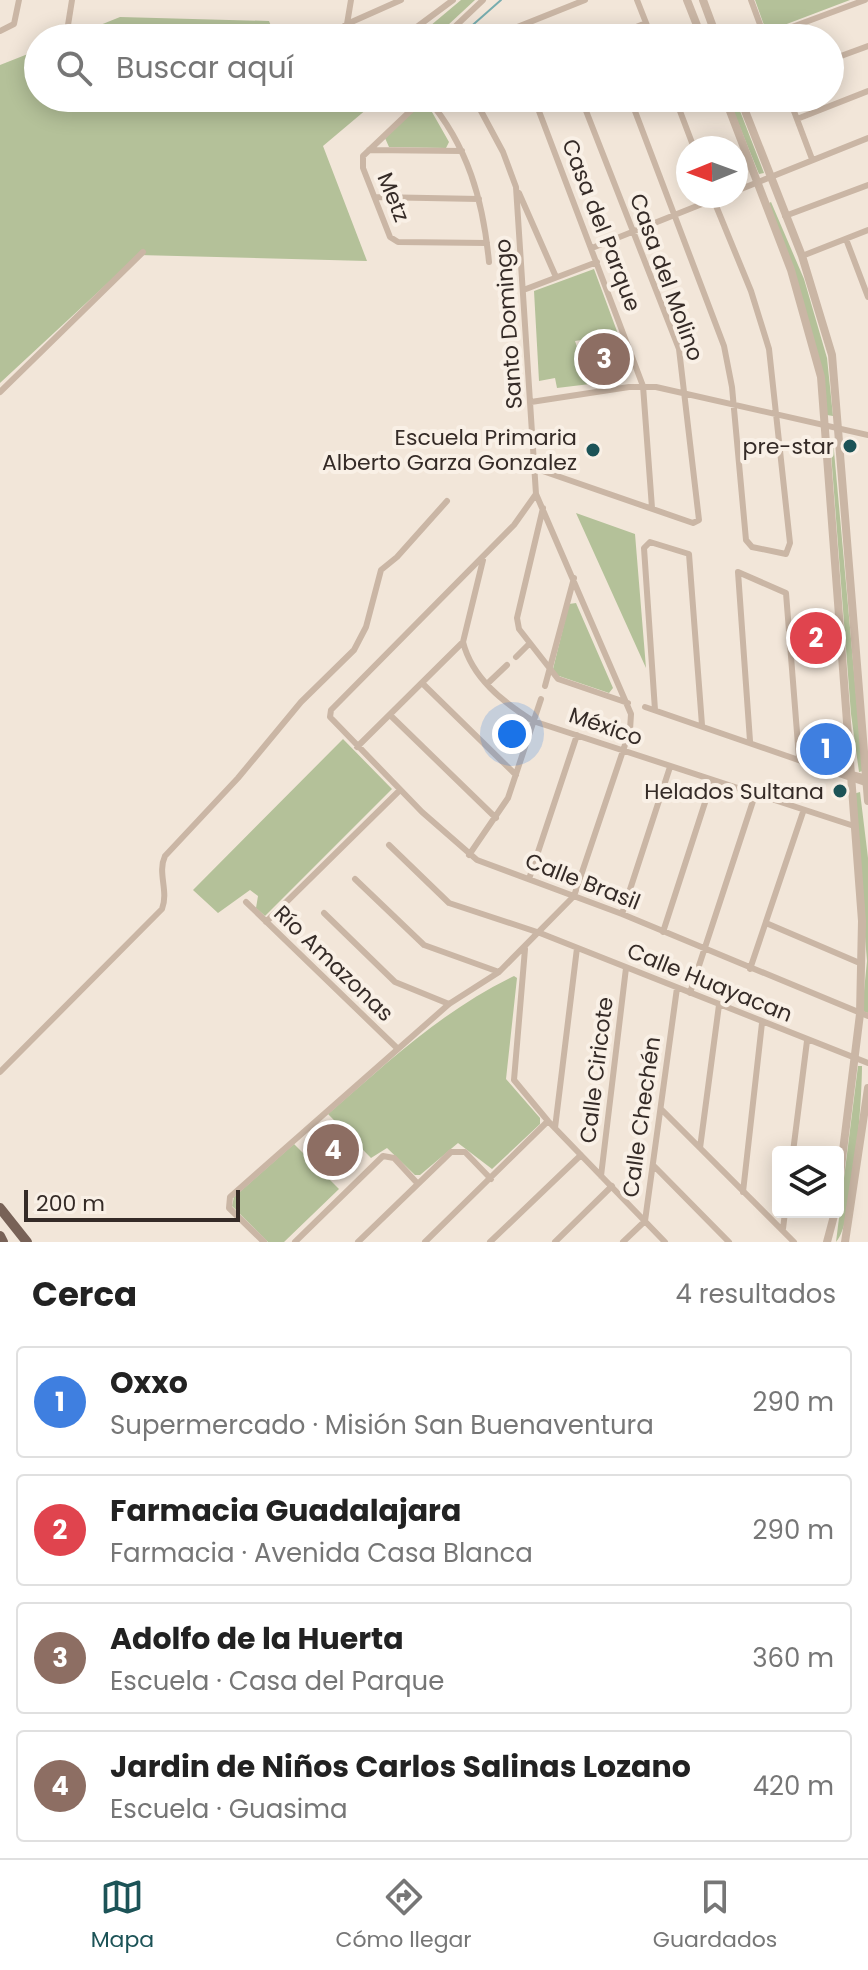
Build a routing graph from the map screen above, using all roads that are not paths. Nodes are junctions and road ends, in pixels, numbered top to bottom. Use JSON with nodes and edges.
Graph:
{"nodes":[{"id":1,"x":19,"y":0,"type":"edge"},
{"id":2,"x":82,"y":0,"type":"edge"},
{"id":3,"x":351,"y":0,"type":"edge"},
{"id":4,"x":401,"y":0,"type":"edge"},
{"id":5,"x":453,"y":0,"type":"edge"},
{"id":6,"x":483,"y":0,"type":"edge"},
{"id":7,"x":585,"y":0,"type":"edge"},
{"id":8,"x":637,"y":0,"type":"edge"},
{"id":9,"x":687,"y":0,"type":"edge"},
{"id":10,"x":703,"y":0,"type":"edge"},
{"id":11,"x":751,"y":0,"type":"edge"},
{"id":12,"x":865,"y":0,"type":"edge"},
{"id":13,"x":72,"y":2,"type":"edge"},
{"id":14,"x":646,"y":23,"type":"edge"},
{"id":15,"x":68,"y":24,"type":"edge"},
{"id":16,"x":347,"y":24,"type":"joint"},
{"id":17,"x":421,"y":24,"type":"edge"},
{"id":18,"x":458,"y":24,"type":"edge"},
{"id":19,"x":525,"y":24,"type":"edge"},
{"id":20,"x":696,"y":24,"type":"edge"},
{"id":21,"x":712,"y":24,"type":"edge"},
{"id":22,"x":760,"y":24,"type":"edge"},
{"id":23,"x":802,"y":24,"type":"edge"},
{"id":24,"x":0,"y":31,"type":"edge"},
{"id":25,"x":868,"y":46,"type":"edge"},
{"id":26,"x":844,"y":55,"type":"edge"},
{"id":27,"x":868,"y":91,"type":"edge"},
{"id":28,"x":844,"y":100,"type":"edge"},
{"id":29,"x":410,"y":112,"type":"edge"},
{"id":30,"x":436,"y":112,"type":"edge"},
{"id":31,"x":482,"y":112,"type":"edge"},
{"id":32,"x":539,"y":112,"type":"edge"},
{"id":33,"x":586,"y":112,"type":"edge"},
{"id":34,"x":635,"y":112,"type":"edge"},
{"id":35,"x":680,"y":112,"type":"edge"},
{"id":36,"x":730,"y":112,"type":"edge"},
{"id":37,"x":745,"y":112,"type":"edge"},
{"id":38,"x":794,"y":112,"type":"edge"},
{"id":39,"x":815,"y":112,"type":"edge"},
{"id":40,"x":797,"y":119,"type":"junction"},
{"id":41,"x":689,"y":136,"type":"edge"},
{"id":42,"x":868,"y":138,"type":"edge"},
{"id":43,"x":368,"y":150,"type":"junction"},
{"id":44,"x":462,"y":151,"type":"junction"},
{"id":45,"x":812,"y":159,"type":"junction"},
{"id":46,"x":770,"y":177,"type":"junction"},
{"id":47,"x":758,"y":182,"type":"junction"},
{"id":48,"x":868,"y":185,"type":"edge"},
{"id":49,"x":748,"y":186,"type":"edge"},
{"id":50,"x":516,"y":187,"type":"junction"},
{"id":51,"x":375,"y":197,"type":"junction"},
{"id":52,"x":479,"y":199,"type":"junction"},
{"id":53,"x":691,"y":208,"type":"edge"},
{"id":54,"x":717,"y":208,"type":"edge"},
{"id":55,"x":675,"y":215,"type":"junction"},
{"id":56,"x":785,"y":216,"type":"junction"},
{"id":57,"x":868,"y":230,"type":"edge"},
{"id":58,"x":632,"y":232,"type":"junction"},
{"id":59,"x":846,"y":239,"type":"junction"},
{"id":60,"x":487,"y":243,"type":"junction"},
{"id":61,"x":592,"y":248,"type":"junction"},
{"id":62,"x":143,"y":252,"type":"dead end"},
{"id":63,"x":802,"y":256,"type":"junction"},
{"id":64,"x":489,"y":262,"type":"dead end"},
{"id":65,"x":597,"y":262,"type":"junction"},
{"id":66,"x":556,"y":277,"type":"junction"},
{"id":67,"x":526,"y":289,"type":"junction"},
{"id":68,"x":868,"y":297,"type":"edge"},
{"id":69,"x":643,"y":386,"type":"junction"},
{"id":70,"x":686,"y":391,"type":"junction"},
{"id":71,"x":0,"y":392,"type":"edge"},
{"id":72,"x":531,"y":402,"type":"junction"},
{"id":73,"x":733,"y":402,"type":"junction"},
{"id":74,"x":777,"y":413,"type":"junction"},
{"id":75,"x":826,"y":425,"type":"junction"},
{"id":76,"x":839,"y":428,"type":"junction"},
{"id":77,"x":868,"y":435,"type":"edge"},
{"id":78,"x":534,"y":468,"type":"junction"},
{"id":79,"x":536,"y":494,"type":"junction"},
{"id":80,"x":447,"y":501,"type":"dead end"},
{"id":81,"x":543,"y":508,"type":"junction"},
{"id":82,"x":652,"y":508,"type":"junction"},
{"id":83,"x":484,"y":557,"type":"junction"},
{"id":84,"x":574,"y":578,"type":"junction"},
{"id":85,"x":463,"y":642,"type":"junction"},
{"id":86,"x":529,"y":644,"type":"junction"},
{"id":87,"x":516,"y":657,"type":"dead end"},
{"id":88,"x":507,"y":665,"type":"dead end"},
{"id":89,"x":549,"y":672,"type":"junction"},
{"id":90,"x":422,"y":683,"type":"junction"},
{"id":91,"x":487,"y":684,"type":"junction"},
{"id":92,"x":545,"y":686,"type":"dead end"},
{"id":93,"x":541,"y":699,"type":"dead end"},
{"id":94,"x":628,"y":703,"type":"junction"},
{"id":95,"x":865,"y":703,"type":"edge"},
{"id":96,"x":645,"y":707,"type":"dead end"},
{"id":97,"x":655,"y":710,"type":"junction"},
{"id":98,"x":390,"y":715,"type":"junction"},
{"id":99,"x":533,"y":721,"type":"junction"},
{"id":100,"x":702,"y":725,"type":"junction"},
{"id":101,"x":577,"y":735,"type":"junction"},
{"id":102,"x":750,"y":741,"type":"junction"},
{"id":103,"x":357,"y":747,"type":"junction"},
{"id":104,"x":623,"y":751,"type":"junction"},
{"id":105,"x":799,"y":758,"type":"junction"},
{"id":106,"x":670,"y":767,"type":"junction"},
{"id":107,"x":516,"y":775,"type":"junction"},
{"id":108,"x":852,"y":775,"type":"junction"},
{"id":109,"x":712,"y":781,"type":"junction"},
{"id":110,"x":867,"y":781,"type":"edge"},
{"id":111,"x":400,"y":790,"type":"junction"},
{"id":112,"x":755,"y":795,"type":"junction"},
{"id":113,"x":868,"y":801,"type":"edge"},
{"id":114,"x":803,"y":812,"type":"junction"},
{"id":115,"x":496,"y":818,"type":"junction"},
{"id":116,"x":854,"y":826,"type":"junction"},
{"id":117,"x":389,"y":845,"type":"dead end"},
{"id":118,"x":469,"y":855,"type":"junction"},
{"id":119,"x":355,"y":879,"type":"dead end"},
{"id":120,"x":529,"y":879,"type":"junction"},
{"id":121,"x":574,"y":896,"type":"junction"},
{"id":122,"x":246,"y":902,"type":"dead end"},
{"id":123,"x":324,"y":913,"type":"dead end"},
{"id":124,"x":622,"y":914,"type":"junction"},
{"id":125,"x":266,"y":922,"type":"junction"},
{"id":126,"x":766,"y":923,"type":"junction"},
{"id":127,"x":663,"y":932,"type":"junction"},
{"id":128,"x":540,"y":933,"type":"junction"},
{"id":129,"x":577,"y":948,"type":"junction"},
{"id":130,"x":525,"y":949,"type":"junction"},
{"id":131,"x":705,"y":950,"type":"junction"},
{"id":132,"x":862,"y":964,"type":"junction"},
{"id":133,"x":626,"y":968,"type":"junction"},
{"id":134,"x":750,"y":969,"type":"junction"},
{"id":135,"x":499,"y":972,"type":"junction"},
{"id":136,"x":677,"y":988,"type":"junction"},
{"id":137,"x":690,"y":993,"type":"junction"},
{"id":138,"x":449,"y":1004,"type":"junction"},
{"id":139,"x":719,"y":1005,"type":"junction"},
{"id":140,"x":864,"y":1015,"type":"edge"},
{"id":141,"x":762,"y":1023,"type":"junction"},
{"id":142,"x":807,"y":1041,"type":"junction"},
{"id":143,"x":398,"y":1049,"type":"junction"},
{"id":144,"x":855,"y":1058,"type":"junction"},
{"id":145,"x":868,"y":1063,"type":"edge"},
{"id":146,"x":0,"y":1072,"type":"edge"},
{"id":147,"x":868,"y":1088,"type":"edge"},
{"id":148,"x":661,"y":1109,"type":"junction"},
{"id":149,"x":548,"y":1121,"type":"junction"},
{"id":150,"x":555,"y":1128,"type":"junction"},
{"id":151,"x":794,"y":1146,"type":"edge"},
{"id":152,"x":844,"y":1146,"type":"edge"},
{"id":153,"x":700,"y":1148,"type":"junction"},
{"id":154,"x":581,"y":1155,"type":"junction"},
{"id":155,"x":655,"y":1167,"type":"junction"},
{"id":156,"x":601,"y":1176,"type":"junction"},
{"id":157,"x":491,"y":1179,"type":"junction"},
{"id":158,"x":418,"y":1184,"type":"junction"},
{"id":159,"x":612,"y":1186,"type":"junction"},
{"id":160,"x":743,"y":1192,"type":"junction"},
{"id":161,"x":0,"y":1208,"type":"edge"},
{"id":162,"x":784,"y":1218,"type":"edge"},
{"id":163,"x":833,"y":1218,"type":"edge"},
{"id":164,"x":645,"y":1221,"type":"junction"},
{"id":165,"x":783,"y":1229,"type":"junction"},
{"id":166,"x":0,"y":1236,"type":"edge"},
{"id":167,"x":3,"y":1242,"type":"edge"},
{"id":168,"x":26,"y":1242,"type":"edge"},
{"id":169,"x":264,"y":1242,"type":"edge"},
{"id":170,"x":295,"y":1242,"type":"edge"},
{"id":171,"x":358,"y":1242,"type":"edge"},
{"id":172,"x":425,"y":1242,"type":"edge"},
{"id":173,"x":490,"y":1242,"type":"edge"},
{"id":174,"x":555,"y":1242,"type":"edge"},
{"id":175,"x":623,"y":1242,"type":"edge"},
{"id":176,"x":665,"y":1242,"type":"edge"},
{"id":177,"x":729,"y":1242,"type":"edge"},
{"id":178,"x":794,"y":1242,"type":"edge"},
{"id":179,"x":827,"y":1242,"type":"edge"},
{"id":180,"x":845,"y":1242,"type":"edge"}],
"edges":[{"from":1,"to":24,"type":"street"},
{"from":2,"to":13,"type":"street"},
{"from":3,"to":16,"type":"street"},
{"from":4,"to":16,"type":"street"},
{"from":5,"to":17,"type":"street"},
{"from":6,"to":18,"type":"street"},
{"from":7,"to":19,"type":"street"},
{"from":8,"to":14,"type":"street"},
{"from":9,"to":20,"type":"street"},
{"from":10,"to":21,"type":"street"},
{"from":11,"to":22,"type":"street"},
{"from":12,"to":23,"type":"street"},
{"from":13,"to":15,"type":"street"},
{"from":25,"to":26,"type":"street"},
{"from":27,"to":28,"type":"street"},
{"from":29,"to":43,"type":"street","name":"Metz"},
{"from":30,"to":44,"type":"street"},
{"from":31,"to":50,"type":"street","name":"Santo Domingo"},
{"from":32,"to":61,"type":"street","name":"Casa del Parque"},
{"from":33,"to":58,"type":"street","name":"Casa del Molino"},
{"from":34,"to":55,"type":"street"},
{"from":35,"to":41,"type":"street"},
{"from":36,"to":47,"type":"street"},
{"from":37,"to":46,"type":"street"},
{"from":38,"to":40,"type":"street"},
{"from":39,"to":40,"type":"street"},
{"from":40,"to":45,"type":"street"},
{"from":42,"to":45,"type":"street"},
{"from":43,"to":44,"type":"street"},
{"from":43,"to":51,"type":"street","name":"Metz"},
{"from":44,"to":52,"type":"street"},
{"from":45,"to":46,"type":"street"},
{"from":46,"to":47,"type":"street"},
{"from":46,"to":56,"type":"street"},
{"from":47,"to":49,"type":"street"},
{"from":47,"to":75,"type":"street"},
{"from":48,"to":56,"type":"street"},
{"from":50,"to":66,"type":"street"},
{"from":50,"to":67,"type":"street","name":"Santo Domingo"},
{"from":51,"to":52,"type":"street"},
{"from":51,"to":60,"type":"street","name":"Metz"},
{"from":52,"to":60,"type":"street"},
{"from":53,"to":55,"type":"street"},
{"from":54,"to":74,"type":"street"},
{"from":55,"to":58,"type":"street"},
{"from":55,"to":73,"type":"street"},
{"from":56,"to":63,"type":"street"},
{"from":57,"to":59,"type":"street"},
{"from":58,"to":61,"type":"street"},
{"from":58,"to":70,"type":"street","name":"Casa del Molino"},
{"from":59,"to":63,"type":"street"},
{"from":59,"to":68,"type":"street"},
{"from":60,"to":64,"type":"street"},
{"from":61,"to":65,"type":"street","name":"Casa del Parque"},
{"from":62,"to":71,"type":"street"},
{"from":63,"to":76,"type":"street"},
{"from":65,"to":66,"type":"street"},
{"from":65,"to":69,"type":"street","name":"Casa del Parque"},
{"from":66,"to":67,"type":"street"},
{"from":67,"to":72,"type":"street","name":"Santo Domingo"},
{"from":69,"to":70,"type":"street"},
{"from":69,"to":72,"type":"street"},
{"from":69,"to":82,"type":"street","name":"Casa del Parque"},
{"from":70,"to":73,"type":"street"},
{"from":70,"to":82,"type":"street","name":"Casa del Molino"},
{"from":72,"to":78,"type":"street","name":"Santo Domingo"},
{"from":73,"to":74,"type":"street"},
{"from":73,"to":74,"type":"street"},
{"from":74,"to":75,"type":"street"},
{"from":75,"to":76,"type":"street"},
{"from":75,"to":108,"type":"street"},
{"from":76,"to":77,"type":"street"},
{"from":76,"to":95,"type":"street"},
{"from":78,"to":79,"type":"street","name":"Santo Domingo"},
{"from":78,"to":82,"type":"street"},
{"from":79,"to":81,"type":"street"},
{"from":79,"to":83,"type":"street"},
{"from":80,"to":146,"type":"street"},
{"from":81,"to":84,"type":"street"},
{"from":81,"to":86,"type":"street"},
{"from":83,"to":85,"type":"street"},
{"from":83,"to":103,"type":"street","name":"Calle Brasil"},
{"from":84,"to":89,"type":"street"},
{"from":84,"to":94,"type":"street"},
{"from":85,"to":90,"type":"street"},
{"from":85,"to":91,"type":"street","name":"México"},
{"from":86,"to":87,"type":"street"},
{"from":86,"to":89,"type":"street"},
{"from":88,"to":91,"type":"street"},
{"from":89,"to":92,"type":"street"},
{"from":89,"to":94,"type":"street"},
{"from":90,"to":98,"type":"street"},
{"from":90,"to":107,"type":"street"},
{"from":91,"to":99,"type":"street","name":"México"},
{"from":93,"to":99,"type":"street"},
{"from":94,"to":104,"type":"street"},
{"from":95,"to":110,"type":"street"},
{"from":96,"to":97,"type":"street"},
{"from":97,"to":100,"type":"street"},
{"from":97,"to":100,"type":"street"},
{"from":98,"to":103,"type":"street"},
{"from":98,"to":115,"type":"street"},
{"from":99,"to":101,"type":"street","name":"México"},
{"from":99,"to":107,"type":"street"},
{"from":100,"to":102,"type":"street"},
{"from":101,"to":104,"type":"street","name":"México"},
{"from":101,"to":120,"type":"street"},
{"from":102,"to":105,"type":"street"},
{"from":102,"to":105,"type":"street"},
{"from":103,"to":111,"type":"street","name":"Calle Brasil"},
{"from":104,"to":106,"type":"street","name":"México"},
{"from":104,"to":121,"type":"street"},
{"from":105,"to":108,"type":"street"},
{"from":106,"to":109,"type":"street","name":"México"},
{"from":106,"to":124,"type":"street"},
{"from":107,"to":115,"type":"street"},
{"from":108,"to":110,"type":"street"},
{"from":108,"to":116,"type":"street"},
{"from":109,"to":112,"type":"street","name":"México"},
{"from":109,"to":127,"type":"street"},
{"from":110,"to":113,"type":"street"},
{"from":111,"to":118,"type":"street","name":"Calle Brasil"},
{"from":111,"to":125,"type":"street"},
{"from":112,"to":114,"type":"street","name":"México"},
{"from":112,"to":131,"type":"street"},
{"from":114,"to":116,"type":"street","name":"México"},
{"from":114,"to":126,"type":"street"},
{"from":115,"to":118,"type":"street"},
{"from":116,"to":132,"type":"street"},
{"from":117,"to":128,"type":"street","name":"Calle Huayacan"},
{"from":118,"to":120,"type":"street","name":"Calle Brasil"},
{"from":119,"to":135,"type":"street"},
{"from":120,"to":121,"type":"street","name":"Calle Brasil"},
{"from":121,"to":124,"type":"street","name":"Calle Brasil"},
{"from":121,"to":128,"type":"street"},
{"from":122,"to":125,"type":"street","name":"Río Amazonas"},
{"from":123,"to":138,"type":"street"},
{"from":124,"to":127,"type":"street","name":"Calle Brasil"},
{"from":125,"to":143,"type":"street","name":"Río Amazonas"},
{"from":126,"to":132,"type":"street"},
{"from":126,"to":134,"type":"street"},
{"from":127,"to":131,"type":"street","name":"Calle Brasil"},
{"from":128,"to":129,"type":"street","name":"Calle Huayacan"},
{"from":128,"to":130,"type":"street"},
{"from":129,"to":133,"type":"street","name":"Calle Huayacan"},
{"from":129,"to":150,"type":"street"},
{"from":130,"to":135,"type":"street"},
{"from":130,"to":149,"type":"street"},
{"from":131,"to":134,"type":"street","name":"Calle Brasil"},
{"from":131,"to":137,"type":"street"},
{"from":132,"to":140,"type":"street"},
{"from":133,"to":136,"type":"street","name":"Calle Huayacan"},
{"from":133,"to":156,"type":"street","name":"Calle Ciricote"},
{"from":134,"to":140,"type":"street","name":"Calle Brasil"},
{"from":135,"to":138,"type":"street"},
{"from":136,"to":137,"type":"street","name":"Calle Huayacan"},
{"from":136,"to":148,"type":"street","name":"Calle Chechén"},
{"from":137,"to":139,"type":"street","name":"Calle Huayacan"},
{"from":138,"to":143,"type":"street"},
{"from":139,"to":141,"type":"street","name":"Calle Huayacan"},
{"from":139,"to":153,"type":"street"},
{"from":140,"to":144,"type":"street"},
{"from":141,"to":142,"type":"street","name":"Calle Huayacan"},
{"from":141,"to":160,"type":"street"},
{"from":142,"to":144,"type":"street","name":"Calle Huayacan"},
{"from":142,"to":151,"type":"street"},
{"from":143,"to":169,"type":"street"},
{"from":144,"to":145,"type":"street","name":"Calle Huayacan"},
{"from":144,"to":152,"type":"street"},
{"from":147,"to":180,"type":"street"},
{"from":148,"to":153,"type":"street"},
{"from":148,"to":155,"type":"street","name":"Calle Chechén"},
{"from":149,"to":150,"type":"street"},
{"from":149,"to":157,"type":"street"},
{"from":150,"to":154,"type":"street"},
{"from":153,"to":160,"type":"street"},
{"from":154,"to":156,"type":"street"},
{"from":154,"to":173,"type":"street"},
{"from":155,"to":164,"type":"street","name":"Calle Chechén"},
{"from":155,"to":177,"type":"street"},
{"from":156,"to":159,"type":"street"},
{"from":157,"to":158,"type":"street"},
{"from":157,"to":172,"type":"street"},
{"from":158,"to":170,"type":"street"},
{"from":158,"to":171,"type":"street"},
{"from":159,"to":164,"type":"street"},
{"from":159,"to":174,"type":"street"},
{"from":160,"to":165,"type":"street"},
{"from":161,"to":168,"type":"main road"},
{"from":162,"to":165,"type":"street"},
{"from":163,"to":179,"type":"street"},
{"from":164,"to":175,"type":"street","name":"Calle Chechén"},
{"from":164,"to":176,"type":"street"},
{"from":165,"to":178,"type":"street"},
{"from":166,"to":167,"type":"main road"}]}
